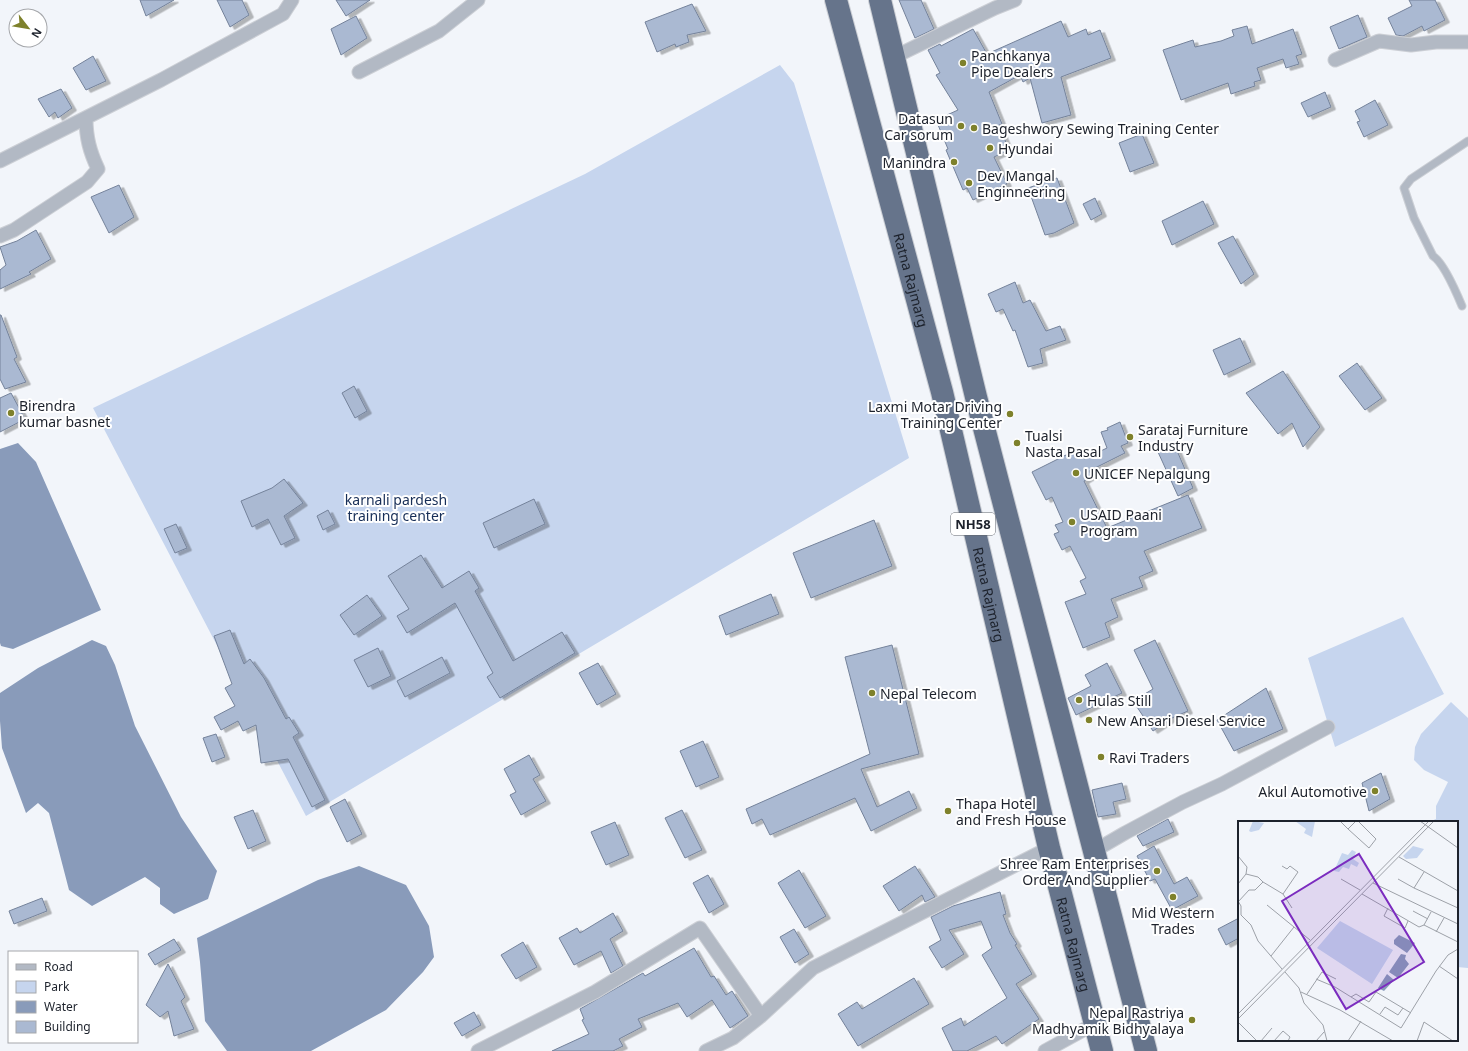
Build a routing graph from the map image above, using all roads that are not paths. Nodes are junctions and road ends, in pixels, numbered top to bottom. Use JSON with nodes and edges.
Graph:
{"nodes":[{"id":1,"x":292,"y":0,"type":"edge"},
{"id":2,"x":478,"y":0,"type":"edge"},
{"id":3,"x":836,"y":0,"type":"edge"},
{"id":4,"x":880,"y":0,"type":"edge"},
{"id":5,"x":1015,"y":0,"type":"edge"},
{"id":6,"x":1468,"y":42,"type":"edge"},
{"id":7,"x":894,"y":57,"type":"junction"},
{"id":8,"x":1335,"y":60,"type":"dead end"},
{"id":9,"x":359,"y":72,"type":"dead end"},
{"id":10,"x":86,"y":118,"type":"junction"},
{"id":11,"x":1468,"y":141,"type":"edge"},
{"id":12,"x":0,"y":161,"type":"edge"},
{"id":13,"x":0,"y":236,"type":"edge"},
{"id":14,"x":1462,"y":306,"type":"dead end"},
{"id":15,"x":1328,"y":727,"type":"dead end"},
{"id":16,"x":1049,"y":848,"type":"junction"},
{"id":17,"x":1094,"y":852,"type":"junction"},
{"id":18,"x":761,"y":1016,"type":"junction"},
{"id":19,"x":1094,"y":1024,"type":"junction"},
{"id":20,"x":478,"y":1051,"type":"edge"},
{"id":21,"x":706,"y":1051,"type":"edge"},
{"id":22,"x":1045,"y":1051,"type":"edge"},
{"id":23,"x":1102,"y":1051,"type":"edge"},
{"id":24,"x":1146,"y":1051,"type":"edge"}],
"edges":[{"from":1,"to":10,"type":"street"},
{"from":2,"to":9,"type":"street"},
{"from":3,"to":16,"type":"highway","name":"Ratna Rajmarg","number":"NH58"},
{"from":4,"to":7,"type":"highway","number":"NH58"},
{"from":5,"to":7,"type":"street"},
{"from":6,"to":8,"type":"street"},
{"from":7,"to":17,"type":"highway","number":"NH58"},
{"from":10,"to":12,"type":"street"},
{"from":10,"to":13,"type":"street"},
{"from":11,"to":14,"type":"lane"},
{"from":15,"to":17,"type":"street"},
{"from":16,"to":18,"type":"street"},
{"from":16,"to":19,"type":"highway","name":"Ratna Rajmarg","number":"NH58"},
{"from":17,"to":24,"type":"highway","number":"NH58"},
{"from":18,"to":20,"type":"street"},
{"from":18,"to":21,"type":"street"},
{"from":19,"to":22,"type":"street"},
{"from":19,"to":23,"type":"highway","name":"Ratna Rajmarg","number":"NH58"}]}
